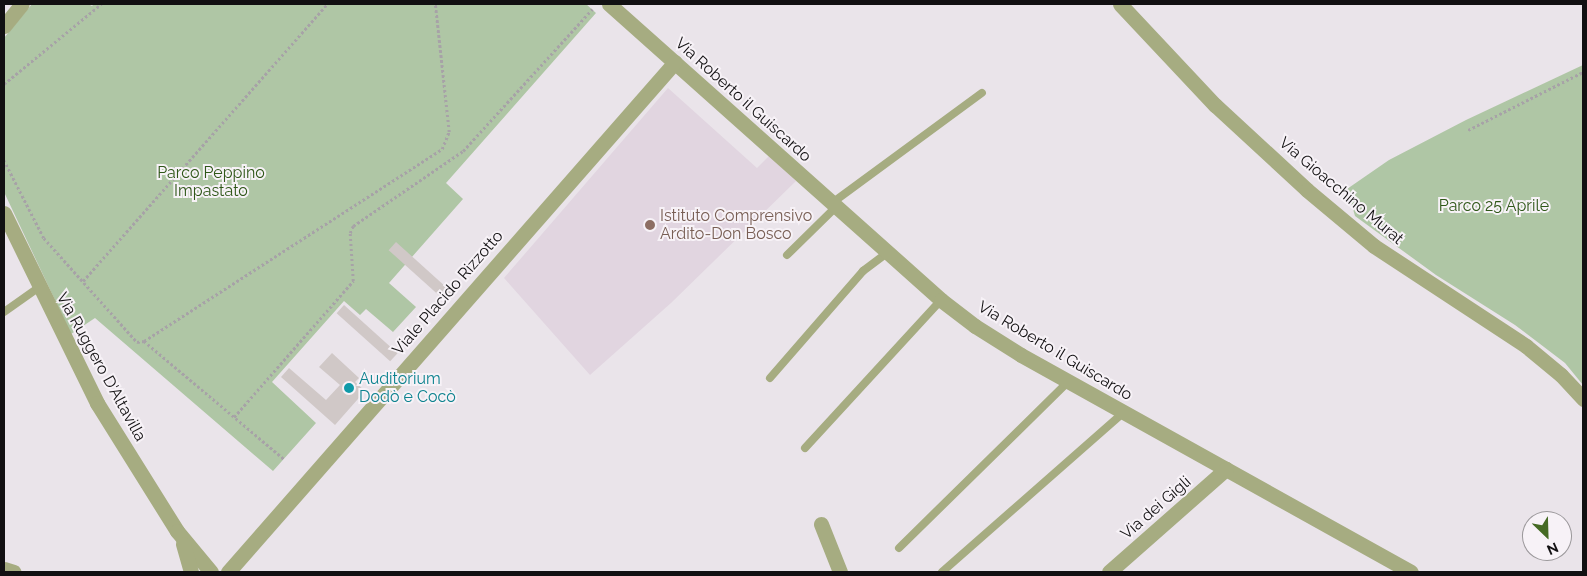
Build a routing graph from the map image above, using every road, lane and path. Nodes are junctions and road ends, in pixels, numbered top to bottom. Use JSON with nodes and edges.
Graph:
{"nodes":[{"id":1,"x":22,"y":4,"type":"edge"},
{"id":2,"x":101,"y":4,"type":"edge"},
{"id":3,"x":326,"y":4,"type":"edge"},
{"id":4,"x":435,"y":4,"type":"edge"},
{"id":5,"x":609,"y":4,"type":"edge"},
{"id":6,"x":1120,"y":4,"type":"edge"},
{"id":7,"x":592,"y":9,"type":"dead end"},
{"id":8,"x":4,"y":26,"type":"edge"},
{"id":9,"x":675,"y":62,"type":"junction"},
{"id":10,"x":1583,"y":72,"type":"edge"},
{"id":11,"x":4,"y":84,"type":"edge"},
{"id":12,"x":982,"y":93,"type":"dead end"},
{"id":13,"x":1468,"y":130,"type":"dead end"},
{"id":14,"x":4,"y":160,"type":"edge"},
{"id":15,"x":834,"y":205,"type":"junction"},
{"id":16,"x":4,"y":213,"type":"edge"},
{"id":17,"x":887,"y":253,"type":"junction"},
{"id":18,"x":787,"y":255,"type":"dead end"},
{"id":19,"x":83,"y":282,"type":"junction"},
{"id":20,"x":38,"y":288,"type":"junction"},
{"id":21,"x":941,"y":300,"type":"junction"},
{"id":22,"x":4,"y":312,"type":"edge"},
{"id":23,"x":144,"y":340,"type":"junction"},
{"id":24,"x":770,"y":378,"type":"dead end"},
{"id":25,"x":1069,"y":381,"type":"junction"},
{"id":26,"x":1583,"y":399,"type":"edge"},
{"id":27,"x":1124,"y":412,"type":"junction"},
{"id":28,"x":234,"y":416,"type":"junction"},
{"id":29,"x":805,"y":448,"type":"dead end"},
{"id":30,"x":284,"y":459,"type":"dead end"},
{"id":31,"x":1226,"y":469,"type":"junction"},
{"id":32,"x":821,"y":524,"type":"dead end"},
{"id":33,"x":178,"y":531,"type":"junction"},
{"id":34,"x":899,"y":548,"type":"dead end"},
{"id":35,"x":4,"y":569,"type":"edge"},
{"id":36,"x":14,"y":572,"type":"edge"},
{"id":37,"x":191,"y":572,"type":"edge"},
{"id":38,"x":211,"y":572,"type":"edge"},
{"id":39,"x":228,"y":572,"type":"edge"},
{"id":40,"x":840,"y":572,"type":"edge"},
{"id":41,"x":942,"y":572,"type":"edge"},
{"id":42,"x":1108,"y":572,"type":"edge"},
{"id":43,"x":1411,"y":572,"type":"edge"}],
"edges":[{"from":1,"to":8,"type":"street"},
{"from":2,"to":11,"type":"path"},
{"from":3,"to":19,"type":"path"},
{"from":4,"to":23,"type":"path"},
{"from":5,"to":9,"type":"street","name":"Via Roberto il Guiscardo"},
{"from":6,"to":26,"type":"street","name":"Via Gioacchino Murat"},
{"from":7,"to":28,"type":"path"},
{"from":9,"to":15,"type":"street","name":"Via Roberto il Guiscardo"},
{"from":9,"to":39,"type":"street","name":"Viale Placido Rizzotto"},
{"from":10,"to":13,"type":"path"},
{"from":12,"to":15,"type":"lane"},
{"from":14,"to":19,"type":"path"},
{"from":15,"to":17,"type":"street","name":"Via Roberto il Guiscardo"},
{"from":15,"to":18,"type":"lane"},
{"from":16,"to":20,"type":"street","name":"Via Ruggero D'Altavilla"},
{"from":17,"to":21,"type":"street","name":"Via Roberto il Guiscardo"},
{"from":17,"to":24,"type":"lane"},
{"from":19,"to":23,"type":"path"},
{"from":20,"to":22,"type":"lane"},
{"from":20,"to":33,"type":"street","name":"Via Ruggero D'Altavilla"},
{"from":21,"to":25,"type":"street","name":"Via Roberto il Guiscardo"},
{"from":21,"to":29,"type":"lane"},
{"from":23,"to":28,"type":"path"},
{"from":25,"to":27,"type":"street","name":"Via Roberto il Guiscardo"},
{"from":25,"to":34,"type":"lane"},
{"from":27,"to":31,"type":"street","name":"Via Roberto il Guiscardo"},
{"from":27,"to":41,"type":"lane"},
{"from":28,"to":30,"type":"path"},
{"from":31,"to":42,"type":"street","name":"Via dei Gigli"},
{"from":31,"to":43,"type":"street","name":"Via Roberto il Guiscardo"},
{"from":32,"to":40,"type":"street"},
{"from":33,"to":37,"type":"street","name":"Via Ruggero D'Altavilla"},
{"from":33,"to":38,"type":"street","name":"Via Ruggero D'Altavilla"},
{"from":35,"to":36,"type":"street"}]}
